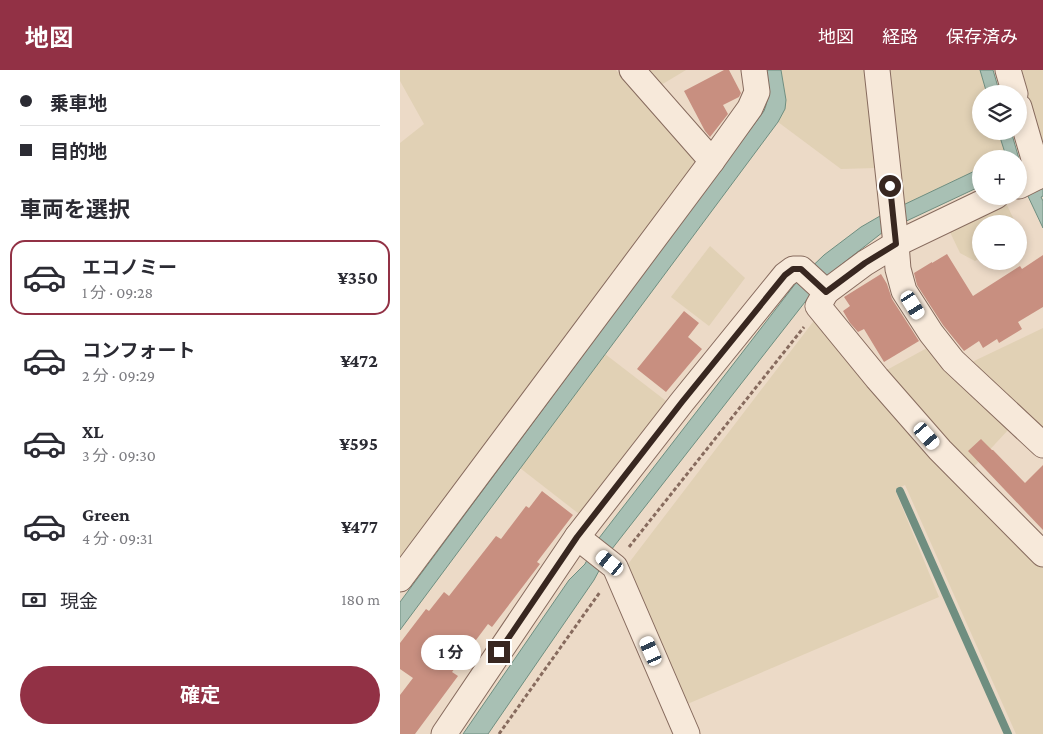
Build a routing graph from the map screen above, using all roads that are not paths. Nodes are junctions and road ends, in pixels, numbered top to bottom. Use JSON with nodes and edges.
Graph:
{"nodes":[{"id":1,"x":632,"y":70,"type":"edge"},
{"id":2,"x":754,"y":70,"type":"edge"},
{"id":3,"x":877,"y":70,"type":"edge"},
{"id":4,"x":1008,"y":70,"type":"edge"},
{"id":5,"x":1012,"y":85,"type":"edge"},
{"id":6,"x":1026,"y":140,"type":"edge"},
{"id":7,"x":712,"y":161,"type":"junction"},
{"id":8,"x":1034,"y":178,"type":"edge"},
{"id":9,"x":976,"y":205,"type":"edge"},
{"id":10,"x":896,"y":240,"type":"junction"},
{"id":11,"x":823,"y":296,"type":"junction"},
{"id":12,"x":1043,"y":445,"type":"edge"},
{"id":13,"x":582,"y":541,"type":"junction"},
{"id":14,"x":1043,"y":554,"type":"edge"},
{"id":15,"x":405,"y":562,"type":"edge"},
{"id":16,"x":444,"y":734,"type":"edge"},
{"id":17,"x":687,"y":734,"type":"edge"}],
"edges":[{"from":1,"to":7,"type":"street"},
{"from":2,"to":7,"type":"street"},
{"from":3,"to":10,"type":"street"},
{"from":4,"to":5,"type":"street"},
{"from":6,"to":8,"type":"street"},
{"from":7,"to":15,"type":"street"},
{"from":9,"to":10,"type":"street"},
{"from":10,"to":11,"type":"street"},
{"from":10,"to":12,"type":"street"},
{"from":11,"to":13,"type":"street"},
{"from":11,"to":14,"type":"street"},
{"from":13,"to":16,"type":"street"},
{"from":13,"to":17,"type":"street"}]}
